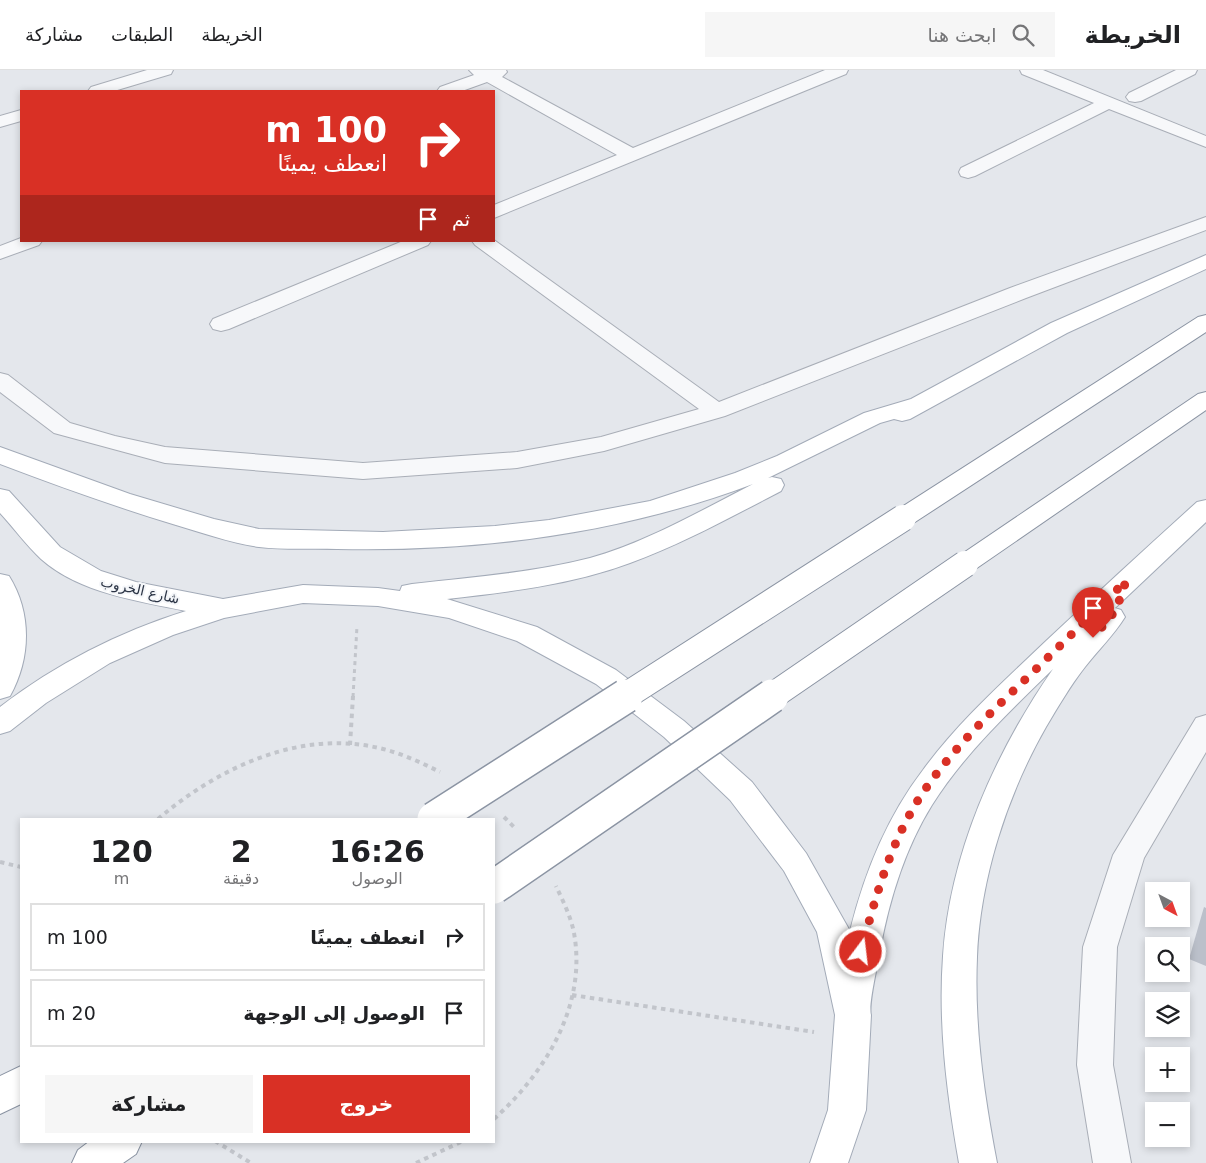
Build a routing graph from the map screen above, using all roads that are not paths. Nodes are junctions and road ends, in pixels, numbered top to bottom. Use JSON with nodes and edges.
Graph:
{"nodes":[{"id":1,"x":165,"y":70,"type":"edge"},
{"id":2,"x":505,"y":70,"type":"edge"},
{"id":3,"x":840,"y":70,"type":"edge"},
{"id":4,"x":1028,"y":70,"type":"edge"},
{"id":5,"x":1189,"y":70,"type":"edge"},
{"id":6,"x":482,"y":73,"type":"edge"},
{"id":7,"x":101,"y":90,"type":"edge"},
{"id":8,"x":448,"y":90,"type":"edge"},
{"id":9,"x":1136,"y":97,"type":"dead end"},
{"id":10,"x":1108,"y":103,"type":"junction"},
{"id":11,"x":20,"y":115,"type":"edge"},
{"id":12,"x":0,"y":122,"type":"edge"},
{"id":13,"x":1206,"y":142,"type":"edge"},
{"id":14,"x":631,"y":156,"type":"junction"},
{"id":15,"x":968,"y":172,"type":"dead end"},
{"id":16,"x":495,"y":212,"type":"edge"},
{"id":17,"x":1206,"y":223,"type":"edge"},
{"id":18,"x":29,"y":242,"type":"edge"},
{"id":19,"x":419,"y":242,"type":"edge"},
{"id":20,"x":483,"y":242,"type":"edge"},
{"id":21,"x":0,"y":253,"type":"edge"},
{"id":22,"x":1206,"y":261,"type":"edge"},
{"id":23,"x":1206,"y":322,"type":"edge"},
{"id":24,"x":221,"y":324,"type":"dead end"},
{"id":25,"x":0,"y":380,"type":"edge"},
{"id":26,"x":1206,"y":398,"type":"edge"},
{"id":27,"x":917,"y":406,"type":"junction"},
{"id":28,"x":717,"y":411,"type":"junction"},
{"id":29,"x":0,"y":455,"type":"edge"},
{"id":30,"x":0,"y":497,"type":"edge"},
{"id":31,"x":1206,"y":508,"type":"edge"},
{"id":32,"x":1126,"y":581,"type":"junction"},
{"id":33,"x":0,"y":583,"type":"edge"},
{"id":34,"x":368,"y":596,"type":"junction"},
{"id":35,"x":222,"y":609,"type":"junction"},
{"id":36,"x":0,"y":688,"type":"edge"},
{"id":37,"x":0,"y":723,"type":"edge"},
{"id":38,"x":1206,"y":726,"type":"edge"},
{"id":39,"x":436,"y":818,"type":"edge"},
{"id":40,"x":495,"y":886,"type":"edge"},
{"id":41,"x":853,"y":1026,"type":"junction"},
{"id":42,"x":20,"y":1084,"type":"edge"},
{"id":43,"x":0,"y":1097,"type":"edge"},
{"id":44,"x":120,"y":1143,"type":"edge"},
{"id":45,"x":91,"y":1163,"type":"edge"},
{"id":46,"x":829,"y":1163,"type":"edge"},
{"id":47,"x":978,"y":1163,"type":"edge"},
{"id":48,"x":1112,"y":1163,"type":"edge"}],
"edges":[{"from":1,"to":7,"type":"street"},
{"from":2,"to":6,"type":"street"},
{"from":3,"to":14,"type":"street"},
{"from":4,"to":10,"type":"street"},
{"from":5,"to":9,"type":"street"},
{"from":6,"to":8,"type":"street"},
{"from":6,"to":14,"type":"street"},
{"from":10,"to":13,"type":"street"},
{"from":10,"to":15,"type":"street"},
{"from":11,"to":12,"type":"street"},
{"from":14,"to":16,"type":"street"},
{"from":17,"to":28,"type":"street"},
{"from":18,"to":21,"type":"street"},
{"from":19,"to":24,"type":"street"},
{"from":20,"to":28,"type":"street"},
{"from":22,"to":27,"type":"main road"},
{"from":23,"to":39,"type":"main road","bridge":true},
{"from":25,"to":28,"type":"street"},
{"from":26,"to":40,"type":"main road","bridge":true},
{"from":27,"to":29,"type":"main road"},
{"from":27,"to":34,"type":"main road"},
{"from":30,"to":35,"type":"main road","name":"شارع الخروب"},
{"from":31,"to":32,"type":"main road"},
{"from":32,"to":41,"type":"main road"},
{"from":32,"to":47,"type":"main road"},
{"from":33,"to":36,"type":"main road"},
{"from":34,"to":35,"type":"main road"},
{"from":34,"to":41,"type":"main road"},
{"from":35,"to":37,"type":"main road"},
{"from":38,"to":48,"type":"street"},
{"from":41,"to":46,"type":"main road"},
{"from":42,"to":43,"type":"main road"},
{"from":44,"to":45,"type":"main road"}]}
